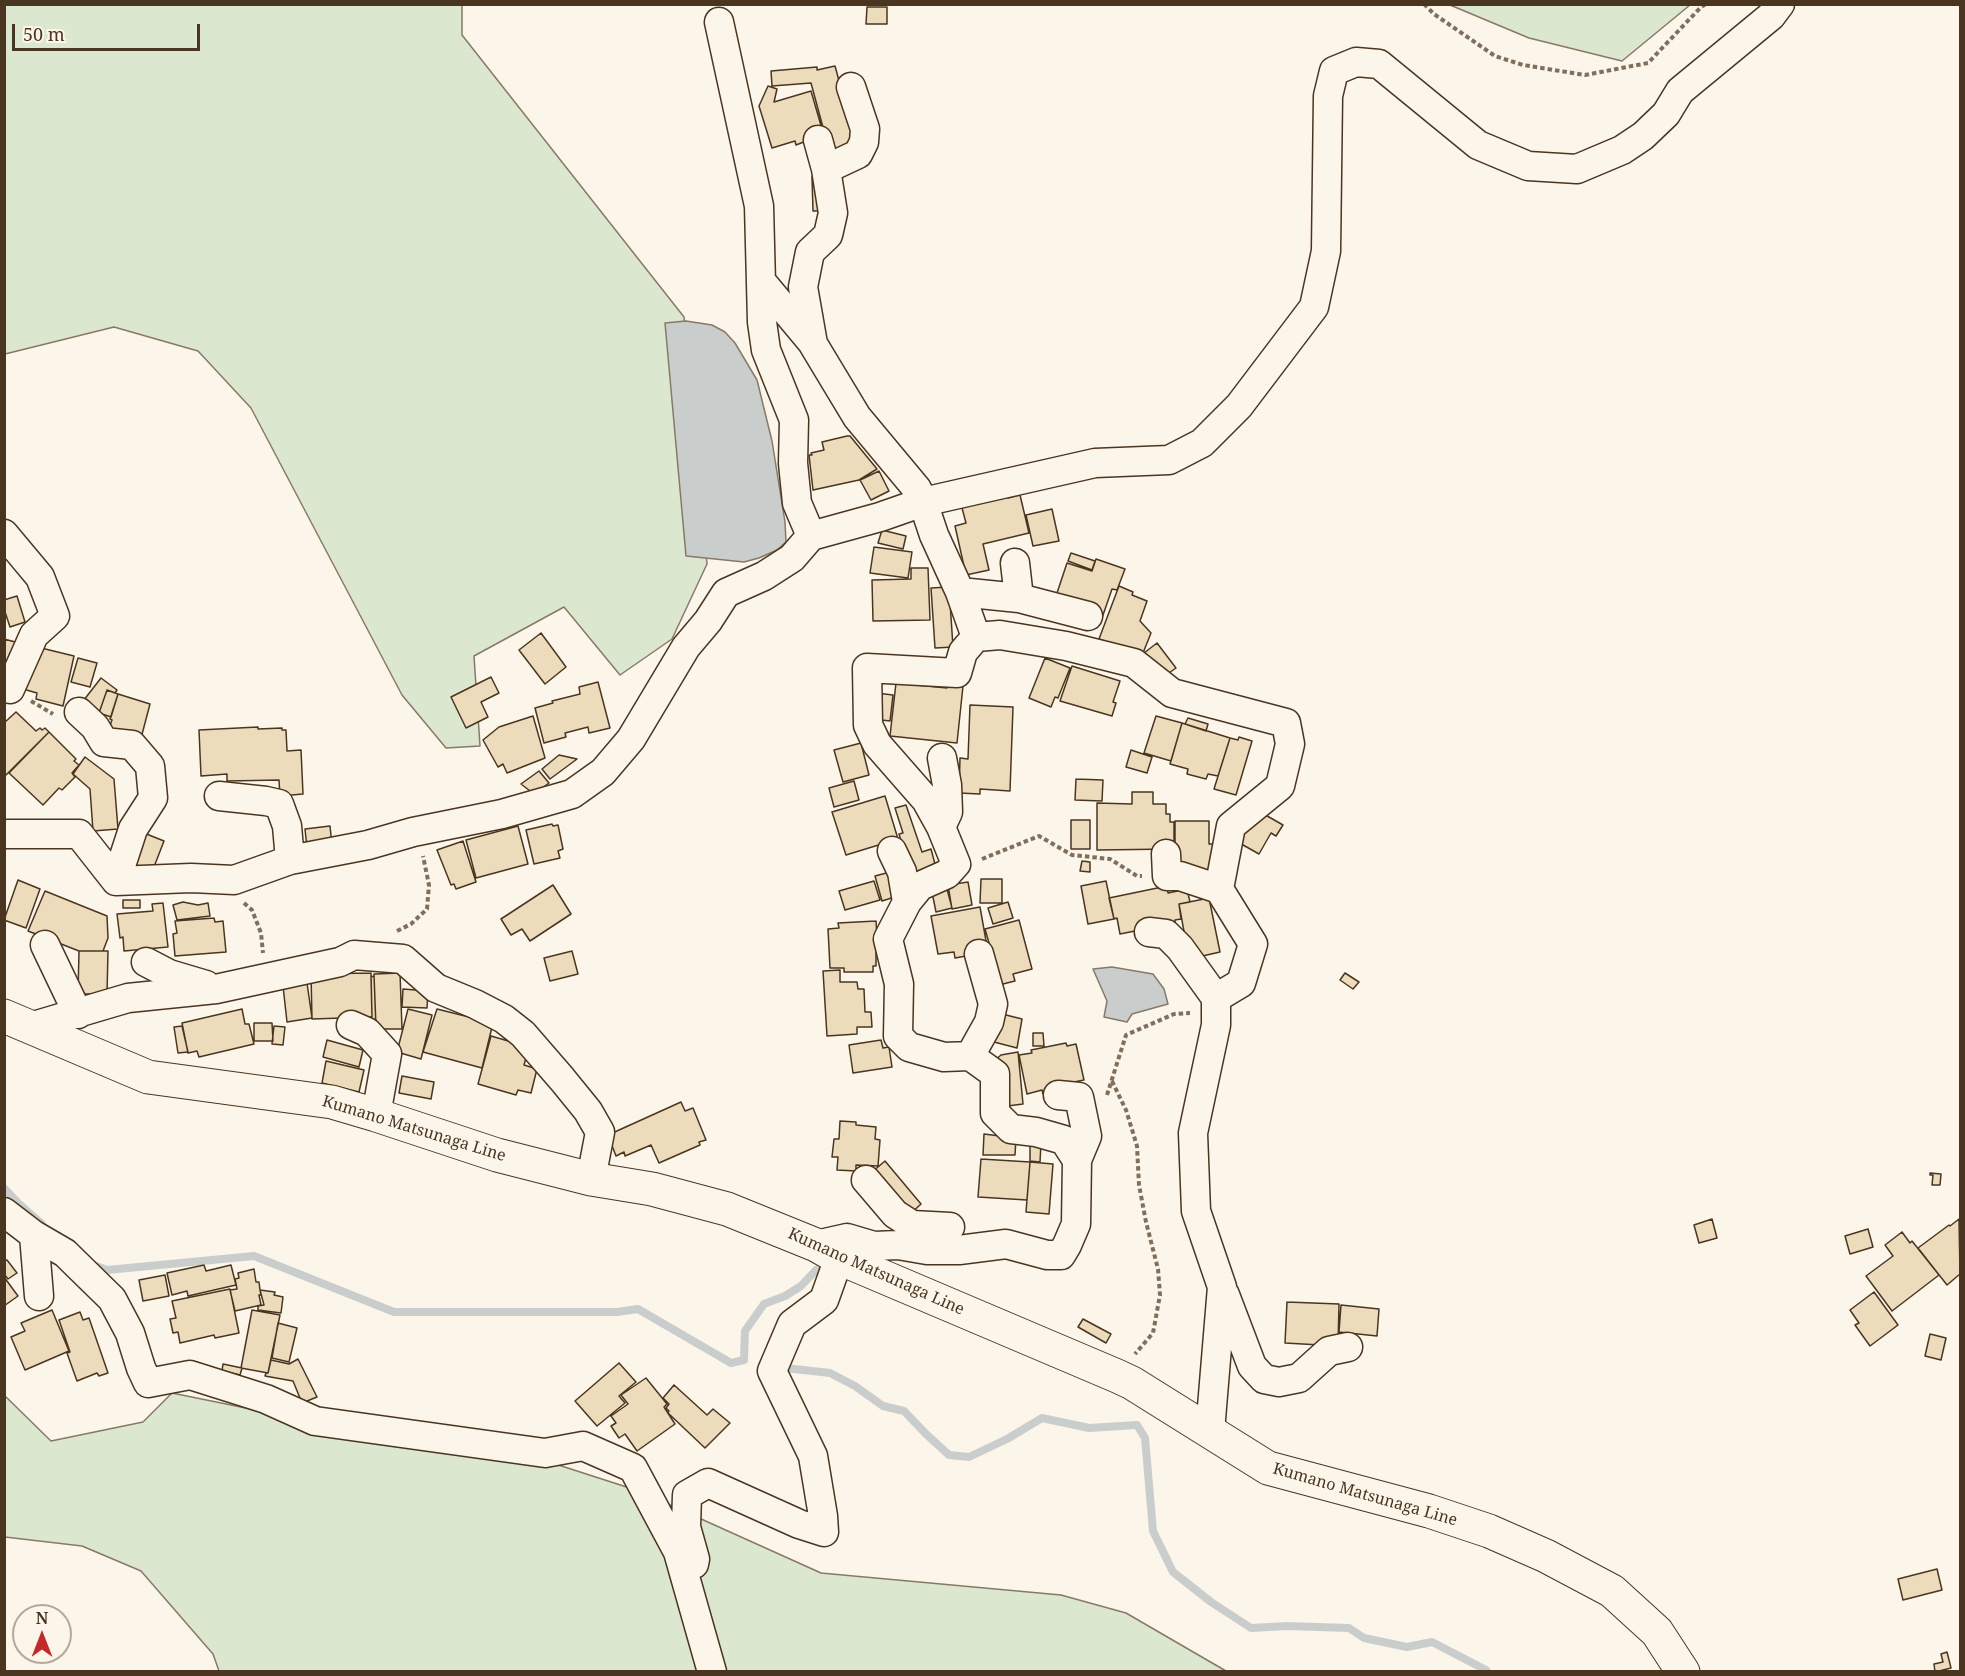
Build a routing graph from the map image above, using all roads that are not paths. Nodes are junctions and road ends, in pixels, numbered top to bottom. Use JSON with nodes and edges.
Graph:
{"nodes":[{"id":1,"x":1780,"y":4,"type":"edge"},
{"id":2,"x":719,"y":22,"type":"dead end"},
{"id":3,"x":851,"y":87,"type":"dead end"},
{"id":4,"x":818,"y":140,"type":"dead end"},
{"id":5,"x":826,"y":169,"type":"junction"},
{"id":6,"x":761,"y":281,"type":"junction"},
{"id":7,"x":813,"y":344,"type":"junction"},
{"id":8,"x":923,"y":502,"type":"junction"},
{"id":9,"x":4,"y":534,"type":"edge"},
{"id":10,"x":811,"y":536,"type":"junction"},
{"id":11,"x":1015,"y":563,"type":"dead end"},
{"id":12,"x":960,"y":592,"type":"junction"},
{"id":13,"x":1019,"y":598,"type":"junction"},
{"id":14,"x":1088,"y":616,"type":"dead end"},
{"id":15,"x":976,"y":637,"type":"junction"},
{"id":16,"x":4,"y":687,"type":"edge"},
{"id":17,"x":79,"y":712,"type":"dead end"},
{"id":18,"x":942,"y":758,"type":"dead end"},
{"id":19,"x":219,"y":796,"type":"dead end"},
{"id":20,"x":941,"y":827,"type":"junction"},
{"id":21,"x":4,"y":834,"type":"edge"},
{"id":22,"x":892,"y":851,"type":"dead end"},
{"id":23,"x":290,"y":860,"type":"junction"},
{"id":24,"x":1167,"y":865,"type":"road end"},
{"id":25,"x":116,"y":882,"type":"junction"},
{"id":26,"x":1219,"y":889,"type":"junction"},
{"id":27,"x":907,"y":902,"type":"junction"},
{"id":28,"x":1149,"y":932,"type":"dead end"},
{"id":29,"x":45,"y":945,"type":"dead end"},
{"id":30,"x":979,"y":954,"type":"dead end"},
{"id":31,"x":146,"y":962,"type":"dead end"},
{"id":32,"x":216,"y":989,"type":"junction"},
{"id":33,"x":1216,"y":1012,"type":"junction"},
{"id":34,"x":78,"y":1014,"type":"junction"},
{"id":35,"x":17,"y":1022,"type":"edge"},
{"id":36,"x":351,"y":1025,"type":"dead end"},
{"id":37,"x":970,"y":1056,"type":"junction"},
{"id":38,"x":1058,"y":1095,"type":"dead end"},
{"id":39,"x":376,"y":1114,"type":"junction"},
{"id":40,"x":1082,"y":1148,"type":"junction"},
{"id":41,"x":591,"y":1179,"type":"junction"},
{"id":42,"x":866,"y":1180,"type":"dead end"},
{"id":43,"x":4,"y":1212,"type":"edge"},
{"id":44,"x":34,"y":1235,"type":"junction"},
{"id":45,"x":1005,"y":1244,"type":"junction"},
{"id":46,"x":828,"y":1252,"type":"junction"},
{"id":47,"x":1222,"y":1287,"type":"junction"},
{"id":48,"x":39,"y":1296,"type":"dead end"},
{"id":49,"x":1348,"y":1347,"type":"dead end"},
{"id":50,"x":1210,"y":1431,"type":"junction"},
{"id":51,"x":687,"y":1586,"type":"junction"},
{"id":52,"x":712,"y":1671,"type":"edge"},
{"id":53,"x":1683,"y":1671,"type":"edge"}],
"edges":[{"from":1,"to":8,"type":"street"},
{"from":2,"to":6,"type":"street"},
{"from":3,"to":5,"type":"street"},
{"from":4,"to":5,"type":"street"},
{"from":5,"to":7,"type":"street"},
{"from":6,"to":7,"type":"street"},
{"from":6,"to":10,"type":"street"},
{"from":7,"to":8,"type":"street"},
{"from":8,"to":10,"type":"street"},
{"from":8,"to":12,"type":"street"},
{"from":9,"to":16,"type":"street"},
{"from":10,"to":23,"type":"street"},
{"from":11,"to":13,"type":"street"},
{"from":12,"to":13,"type":"street"},
{"from":12,"to":15,"type":"street"},
{"from":13,"to":14,"type":"street"},
{"from":15,"to":20,"type":"street"},
{"from":15,"to":26,"type":"street"},
{"from":17,"to":25,"type":"street"},
{"from":18,"to":20,"type":"street"},
{"from":19,"to":23,"type":"street"},
{"from":20,"to":27,"type":"street"},
{"from":21,"to":25,"type":"street"},
{"from":22,"to":27,"type":"street"},
{"from":23,"to":25,"type":"street"},
{"from":24,"to":26,"type":"street"},
{"from":26,"to":33,"type":"street"},
{"from":27,"to":37,"type":"street"},
{"from":28,"to":33,"type":"street"},
{"from":29,"to":34,"type":"street"},
{"from":30,"to":37,"type":"street"},
{"from":31,"to":32,"type":"street"},
{"from":32,"to":34,"type":"street"},
{"from":32,"to":41,"type":"street"},
{"from":33,"to":47,"type":"street"},
{"from":34,"to":35,"type":"street"},
{"from":35,"to":39,"type":"main road","name":"Kumano Matsunaga Line"},
{"from":36,"to":39,"type":"street"},
{"from":37,"to":40,"type":"street"},
{"from":38,"to":40,"type":"street"},
{"from":39,"to":41,"type":"main road","name":"Kumano Matsunaga Line"},
{"from":40,"to":45,"type":"street"},
{"from":41,"to":46,"type":"main road","name":"Kumano Matsunaga Line"},
{"from":42,"to":45,"type":"street"},
{"from":43,"to":44,"type":"street"},
{"from":44,"to":48,"type":"street"},
{"from":44,"to":51,"type":"street"},
{"from":45,"to":46,"type":"street"},
{"from":46,"to":50,"type":"main road","name":"Kumano Matsunaga Line"},
{"from":46,"to":51,"type":"street"},
{"from":47,"to":49,"type":"street"},
{"from":47,"to":50,"type":"street"},
{"from":50,"to":53,"type":"main road","name":"Kumano Matsunaga Line"},
{"from":51,"to":52,"type":"street"}]}
